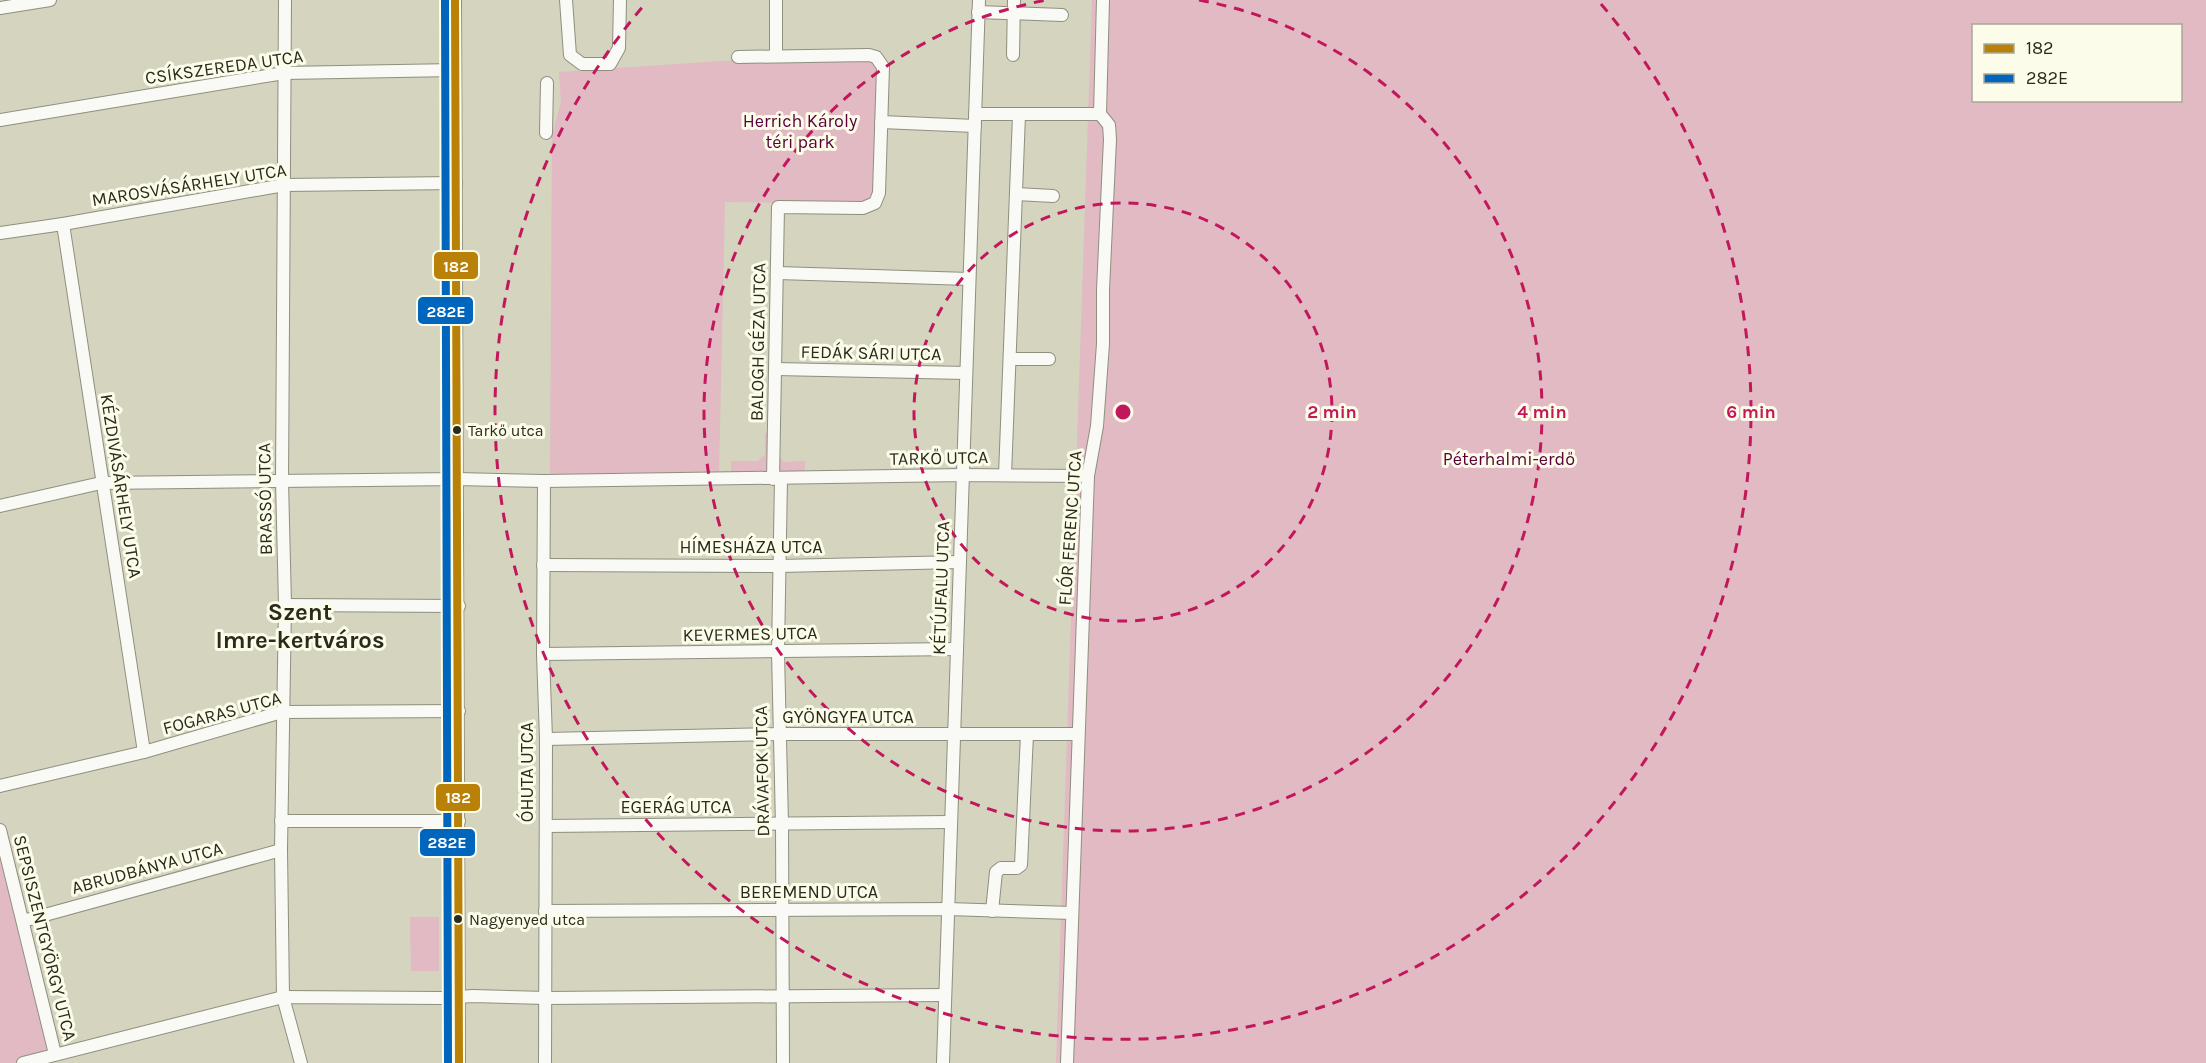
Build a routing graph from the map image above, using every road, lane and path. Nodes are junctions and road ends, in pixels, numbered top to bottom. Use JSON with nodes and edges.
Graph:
{"nodes":[{"id":1,"x":50,"y":0,"type":"edge"},
{"id":2,"x":285,"y":0,"type":"edge"},
{"id":3,"x":455,"y":0,"type":"edge"},
{"id":4,"x":566,"y":0,"type":"edge"},
{"id":5,"x":620,"y":0,"type":"edge"},
{"id":6,"x":776,"y":0,"type":"edge"},
{"id":7,"x":1014,"y":0,"type":"edge"},
{"id":8,"x":1102,"y":0,"type":"edge"},
{"id":9,"x":979,"y":6,"type":"edge"},
{"id":10,"x":0,"y":8,"type":"edge"},
{"id":11,"x":1014,"y":13,"type":"junction"},
{"id":12,"x":1062,"y":15,"type":"dead end"},
{"id":13,"x":1013,"y":55,"type":"dead end"},
{"id":14,"x":776,"y":56,"type":"junction"},
{"id":15,"x":738,"y":57,"type":"dead end"},
{"id":16,"x":455,"y":70,"type":"junction"},
{"id":17,"x":284,"y":73,"type":"junction"},
{"id":18,"x":547,"y":83,"type":"dead end"},
{"id":19,"x":1100,"y":114,"type":"junction"},
{"id":20,"x":1019,"y":115,"type":"junction"},
{"id":21,"x":0,"y":120,"type":"edge"},
{"id":22,"x":975,"y":120,"type":"junction"},
{"id":23,"x":882,"y":122,"type":"junction"},
{"id":24,"x":546,"y":133,"type":"dead end"},
{"id":25,"x":456,"y":183,"type":"junction"},
{"id":26,"x":284,"y":185,"type":"junction"},
{"id":27,"x":1016,"y":194,"type":"junction"},
{"id":28,"x":1053,"y":196,"type":"dead end"},
{"id":29,"x":63,"y":224,"type":"junction"},
{"id":30,"x":0,"y":233,"type":"edge"},
{"id":31,"x":777,"y":273,"type":"junction"},
{"id":32,"x":969,"y":279,"type":"junction"},
{"id":33,"x":1010,"y":358,"type":"junction"},
{"id":34,"x":1049,"y":359,"type":"dead end"},
{"id":35,"x":776,"y":369,"type":"junction"},
{"id":36,"x":966,"y":373,"type":"junction"},
{"id":37,"x":963,"y":475,"type":"junction"},
{"id":38,"x":1005,"y":475,"type":"junction"},
{"id":39,"x":1088,"y":476,"type":"junction"},
{"id":40,"x":458,"y":479,"type":"junction"},
{"id":41,"x":777,"y":479,"type":"junction"},
{"id":42,"x":282,"y":481,"type":"junction"},
{"id":43,"x":544,"y":481,"type":"junction"},
{"id":44,"x":102,"y":483,"type":"junction"},
{"id":45,"x":0,"y":506,"type":"edge"},
{"id":46,"x":960,"y":562,"type":"junction"},
{"id":47,"x":543,"y":565,"type":"junction"},
{"id":48,"x":779,"y":566,"type":"junction"},
{"id":49,"x":285,"y":605,"type":"junction"},
{"id":50,"x":459,"y":606,"type":"junction"},
{"id":51,"x":957,"y":649,"type":"junction"},
{"id":52,"x":778,"y":652,"type":"junction"},
{"id":53,"x":543,"y":654,"type":"junction"},
{"id":54,"x":459,"y":711,"type":"junction"},
{"id":55,"x":282,"y":712,"type":"junction"},
{"id":56,"x":780,"y":734,"type":"junction"},
{"id":57,"x":1027,"y":734,"type":"junction"},
{"id":58,"x":954,"y":735,"type":"junction"},
{"id":59,"x":1077,"y":735,"type":"junction"},
{"id":60,"x":546,"y":739,"type":"junction"},
{"id":61,"x":144,"y":752,"type":"junction"},
{"id":62,"x":0,"y":786,"type":"edge"},
{"id":63,"x":281,"y":821,"type":"junction"},
{"id":64,"x":459,"y":821,"type":"junction"},
{"id":65,"x":951,"y":822,"type":"junction"},
{"id":66,"x":782,"y":825,"type":"junction"},
{"id":67,"x":546,"y":826,"type":"junction"},
{"id":68,"x":0,"y":830,"type":"edge"},
{"id":69,"x":281,"y":850,"type":"junction"},
{"id":70,"x":948,"y":909,"type":"junction"},
{"id":71,"x":782,"y":910,"type":"junction"},
{"id":72,"x":545,"y":911,"type":"junction"},
{"id":73,"x":992,"y":911,"type":"junction"},
{"id":74,"x":1072,"y":913,"type":"junction"},
{"id":75,"x":23,"y":921,"type":"junction"},
{"id":76,"x":782,"y":995,"type":"junction"},
{"id":77,"x":945,"y":995,"type":"junction"},
{"id":78,"x":284,"y":997,"type":"junction"},
{"id":79,"x":459,"y":997,"type":"junction"},
{"id":80,"x":546,"y":998,"type":"junction"},
{"id":81,"x":56,"y":1054,"type":"junction"},
{"id":82,"x":23,"y":1063,"type":"edge"},
{"id":83,"x":301,"y":1063,"type":"edge"},
{"id":84,"x":459,"y":1063,"type":"edge"},
{"id":85,"x":545,"y":1063,"type":"edge"},
{"id":86,"x":783,"y":1063,"type":"edge"},
{"id":87,"x":942,"y":1063,"type":"edge"},
{"id":88,"x":1067,"y":1063,"type":"edge"}],
"edges":[{"from":1,"to":10,"type":"street"},
{"from":2,"to":17,"type":"street","name":"BRASSÓ UTCA"},
{"from":3,"to":16,"type":"street"},
{"from":4,"to":5,"type":"street"},
{"from":6,"to":14,"type":"street"},
{"from":7,"to":11,"type":"street"},
{"from":8,"to":19,"type":"street","name":"FLÓR FERENC UTCA"},
{"from":9,"to":11,"type":"street","name":"KÉTÚJFALU UTCA"},
{"from":9,"to":22,"type":"street","name":"KÉTÚJFALU UTCA"},
{"from":11,"to":12,"type":"street","name":"KÉTÚJFALU UTCA"},
{"from":11,"to":13,"type":"street"},
{"from":14,"to":15,"type":"street"},
{"from":14,"to":23,"type":"street"},
{"from":16,"to":17,"type":"street","name":"CSÍKSZEREDA UTCA"},
{"from":16,"to":25,"type":"street"},
{"from":17,"to":21,"type":"street","name":"CSÍKSZEREDA UTCA"},
{"from":17,"to":26,"type":"street","name":"BRASSÓ UTCA"},
{"from":18,"to":24,"type":"street"},
{"from":19,"to":20,"type":"street"},
{"from":19,"to":39,"type":"street","name":"FLÓR FERENC UTCA"},
{"from":20,"to":22,"type":"street"},
{"from":20,"to":27,"type":"street"},
{"from":22,"to":23,"type":"street"},
{"from":22,"to":32,"type":"street","name":"KÉTÚJFALU UTCA"},
{"from":23,"to":31,"type":"street","name":"BALOGH GÉZA UTCA"},
{"from":25,"to":26,"type":"street","name":"MAROSVÁSÁRHELY UTCA"},
{"from":25,"to":40,"type":"street"},
{"from":26,"to":29,"type":"street","name":"MAROSVÁSÁRHELY UTCA"},
{"from":26,"to":42,"type":"street","name":"BRASSÓ UTCA"},
{"from":27,"to":28,"type":"street"},
{"from":27,"to":33,"type":"street"},
{"from":29,"to":30,"type":"street","name":"MAROSVÁSÁRHELY UTCA"},
{"from":29,"to":44,"type":"street","name":"KÉZDIVÁSÁRHELY UTCA"},
{"from":31,"to":32,"type":"street"},
{"from":31,"to":35,"type":"street","name":"BALOGH GÉZA UTCA"},
{"from":32,"to":36,"type":"street","name":"KÉTÚJFALU UTCA"},
{"from":33,"to":34,"type":"street"},
{"from":33,"to":38,"type":"street"},
{"from":35,"to":36,"type":"street","name":"FEDÁK SÁRI UTCA"},
{"from":35,"to":41,"type":"street","name":"BALOGH GÉZA UTCA"},
{"from":36,"to":37,"type":"street","name":"KÉTÚJFALU UTCA"},
{"from":37,"to":38,"type":"street","name":"TARKŐ UTCA"},
{"from":37,"to":41,"type":"street","name":"TARKŐ UTCA"},
{"from":37,"to":46,"type":"street","name":"KÉTÚJFALU UTCA"},
{"from":38,"to":39,"type":"street","name":"TARKŐ UTCA"},
{"from":39,"to":59,"type":"street","name":"FLÓR FERENC UTCA"},
{"from":40,"to":42,"type":"street","name":"TARKŐ UTCA"},
{"from":40,"to":43,"type":"street","name":"TARKŐ UTCA"},
{"from":40,"to":50,"type":"street"},
{"from":41,"to":43,"type":"street","name":"TARKŐ UTCA"},
{"from":41,"to":48,"type":"street","name":"DRÁVAFOK UTCA"},
{"from":42,"to":44,"type":"street","name":"TARKŐ UTCA"},
{"from":42,"to":49,"type":"street","name":"BRASSÓ UTCA"},
{"from":43,"to":47,"type":"street","name":"ÓHUTA UTCA"},
{"from":44,"to":45,"type":"street","name":"TARKŐ UTCA"},
{"from":44,"to":61,"type":"street","name":"KÉZDIVÁSÁRHELY UTCA"},
{"from":46,"to":48,"type":"street","name":"HÍMESHÁZA UTCA"},
{"from":46,"to":51,"type":"street","name":"KÉTÚJFALU UTCA"},
{"from":47,"to":48,"type":"street","name":"HÍMESHÁZA UTCA"},
{"from":47,"to":53,"type":"street","name":"ÓHUTA UTCA"},
{"from":48,"to":52,"type":"street","name":"DRÁVAFOK UTCA"},
{"from":49,"to":50,"type":"street"},
{"from":49,"to":55,"type":"street","name":"BRASSÓ UTCA"},
{"from":50,"to":54,"type":"street"},
{"from":51,"to":52,"type":"street","name":"KEVERMES UTCA"},
{"from":51,"to":58,"type":"street","name":"KÉTÚJFALU UTCA"},
{"from":52,"to":53,"type":"street","name":"KEVERMES UTCA"},
{"from":52,"to":56,"type":"street","name":"DRÁVAFOK UTCA"},
{"from":53,"to":60,"type":"street","name":"ÓHUTA UTCA"},
{"from":54,"to":55,"type":"street","name":"FOGARAS UTCA"},
{"from":54,"to":64,"type":"street"},
{"from":55,"to":61,"type":"street","name":"FOGARAS UTCA"},
{"from":55,"to":63,"type":"street","name":"BRASSÓ UTCA"},
{"from":56,"to":58,"type":"street","name":"GYÖNGYFA UTCA"},
{"from":56,"to":60,"type":"street","name":"GYÖNGYFA UTCA"},
{"from":56,"to":66,"type":"street","name":"DRÁVAFOK UTCA"},
{"from":57,"to":58,"type":"street","name":"GYÖNGYFA UTCA"},
{"from":57,"to":59,"type":"street","name":"GYÖNGYFA UTCA"},
{"from":57,"to":73,"type":"street"},
{"from":58,"to":65,"type":"street","name":"KÉTÚJFALU UTCA"},
{"from":59,"to":74,"type":"street","name":"FLÓR FERENC UTCA"},
{"from":60,"to":67,"type":"street","name":"ÓHUTA UTCA"},
{"from":61,"to":62,"type":"street","name":"FOGARAS UTCA"},
{"from":63,"to":64,"type":"street"},
{"from":63,"to":69,"type":"street","name":"BRASSÓ UTCA"},
{"from":64,"to":79,"type":"street"},
{"from":65,"to":66,"type":"street","name":"EGERÁG UTCA"},
{"from":65,"to":70,"type":"street","name":"KÉTÚJFALU UTCA"},
{"from":66,"to":67,"type":"street","name":"EGERÁG UTCA"},
{"from":66,"to":71,"type":"street","name":"DRÁVAFOK UTCA"},
{"from":67,"to":72,"type":"street","name":"ÓHUTA UTCA"},
{"from":68,"to":75,"type":"street","name":"SEPSISZENTGYÖRGY UTCA"},
{"from":69,"to":75,"type":"street","name":"ABRUDBÁNYA UTCA"},
{"from":69,"to":78,"type":"street","name":"BRASSÓ UTCA"},
{"from":70,"to":71,"type":"street","name":"BEREMEND UTCA"},
{"from":70,"to":73,"type":"street","name":"BEREMEND UTCA"},
{"from":70,"to":77,"type":"street","name":"KÉTÚJFALU UTCA"},
{"from":71,"to":72,"type":"street","name":"BEREMEND UTCA"},
{"from":71,"to":76,"type":"street","name":"DRÁVAFOK UTCA"},
{"from":72,"to":80,"type":"street","name":"ÓHUTA UTCA"},
{"from":73,"to":74,"type":"street","name":"BEREMEND UTCA"},
{"from":74,"to":88,"type":"street","name":"FLÓR FERENC UTCA"},
{"from":75,"to":81,"type":"street","name":"SEPSISZENTGYÖRGY UTCA"},
{"from":76,"to":77,"type":"street"},
{"from":76,"to":80,"type":"street"},
{"from":76,"to":86,"type":"street","name":"DRÁVAFOK UTCA"},
{"from":77,"to":87,"type":"street","name":"KÉTÚJFALU UTCA"},
{"from":78,"to":79,"type":"street"},
{"from":78,"to":81,"type":"street"},
{"from":78,"to":83,"type":"street","name":"BRASSÓ UTCA"},
{"from":79,"to":80,"type":"street"},
{"from":79,"to":84,"type":"street"},
{"from":80,"to":85,"type":"street","name":"ÓHUTA UTCA"},
{"from":81,"to":82,"type":"street"}]}
